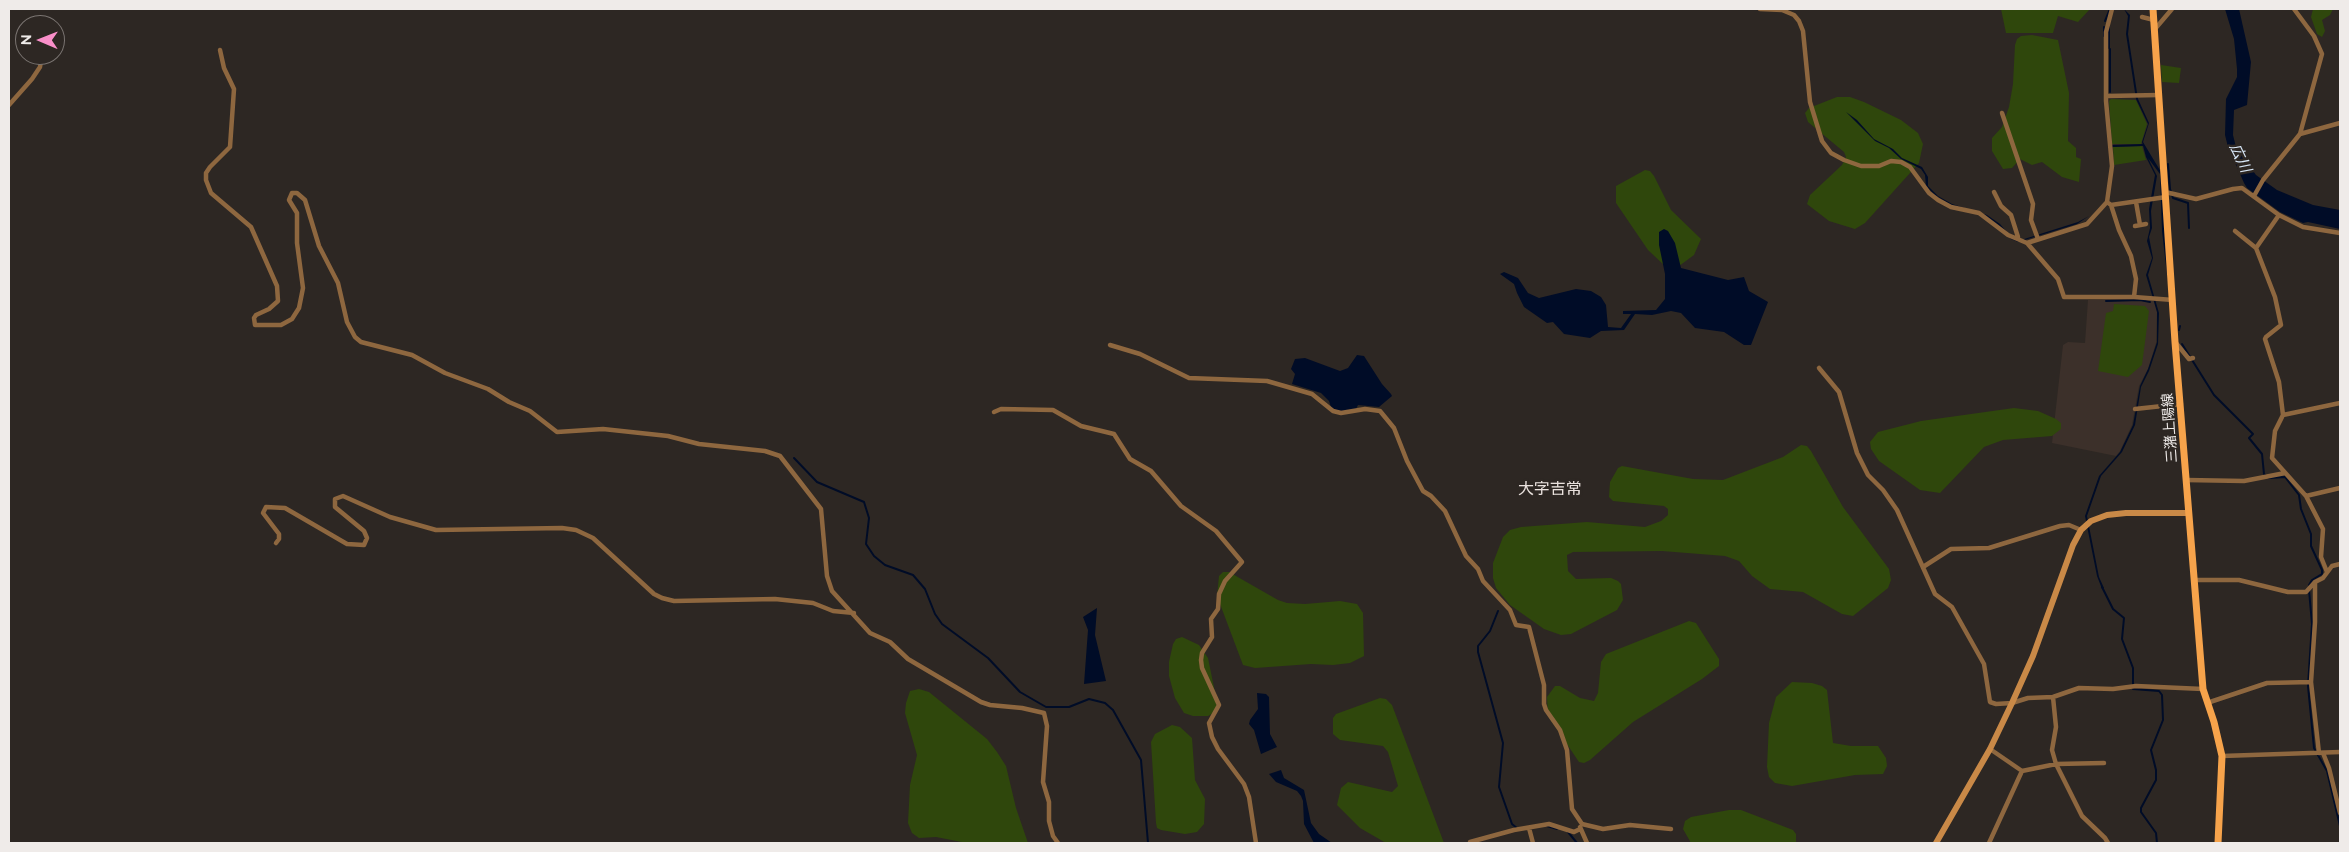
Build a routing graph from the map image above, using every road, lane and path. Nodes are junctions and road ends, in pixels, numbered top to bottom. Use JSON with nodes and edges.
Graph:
{"nodes":[{"id":1,"x":1760,"y":9,"type":"edge"},
{"id":2,"x":2112,"y":9,"type":"edge"},
{"id":3,"x":2153,"y":9,"type":"edge"},
{"id":4,"x":2172,"y":9,"type":"edge"},
{"id":5,"x":2294,"y":9,"type":"edge"},
{"id":6,"x":2142,"y":17,"type":"dead end"},
{"id":7,"x":2154,"y":20,"type":"junction"},
{"id":8,"x":2154,"y":30,"type":"junction"},
{"id":9,"x":220,"y":50,"type":"dead end"},
{"id":10,"x":39,"y":65,"type":"edge"},
{"id":11,"x":2159,"y":94,"type":"junction"},
{"id":12,"x":2107,"y":96,"type":"junction"},
{"id":13,"x":9,"y":105,"type":"edge"},
{"id":14,"x":2002,"y":114,"type":"dead end"},
{"id":15,"x":2340,"y":123,"type":"edge"},
{"id":16,"x":2300,"y":134,"type":"junction"},
{"id":17,"x":1994,"y":192,"type":"dead end"},
{"id":18,"x":2254,"y":195,"type":"junction"},
{"id":19,"x":2164,"y":196,"type":"junction"},
{"id":20,"x":2136,"y":202,"type":"junction"},
{"id":21,"x":2109,"y":204,"type":"junction"},
{"id":22,"x":2279,"y":215,"type":"junction"},
{"id":23,"x":2146,"y":224,"type":"dead end"},
{"id":24,"x":2235,"y":231,"type":"dead end"},
{"id":25,"x":2340,"y":233,"type":"edge"},
{"id":26,"x":2037,"y":236,"type":"junction"},
{"id":27,"x":2022,"y":240,"type":"junction"},
{"id":28,"x":2256,"y":248,"type":"junction"},
{"id":29,"x":2134,"y":297,"type":"junction"},
{"id":30,"x":2172,"y":300,"type":"junction"},
{"id":31,"x":2175,"y":342,"type":"junction"},
{"id":32,"x":1110,"y":345,"type":"dead end"},
{"id":33,"x":2191,"y":358,"type":"dead end"},
{"id":34,"x":1819,"y":368,"type":"dead end"},
{"id":35,"x":2340,"y":403,"type":"edge"},
{"id":36,"x":2181,"y":404,"type":"junction"},
{"id":37,"x":2135,"y":409,"type":"dead end"},
{"id":38,"x":994,"y":412,"type":"dead end"},
{"id":39,"x":2283,"y":414,"type":"junction"},
{"id":40,"x":2285,"y":473,"type":"junction"},
{"id":41,"x":2186,"y":480,"type":"junction"},
{"id":42,"x":2340,"y":488,"type":"edge"},
{"id":43,"x":2306,"y":496,"type":"junction"},
{"id":44,"x":2189,"y":513,"type":"junction"},
{"id":45,"x":2081,"y":530,"type":"junction"},
{"id":46,"x":276,"y":543,"type":"dead end"},
{"id":47,"x":2340,"y":564,"type":"edge"},
{"id":48,"x":1923,"y":567,"type":"junction"},
{"id":49,"x":2326,"y":572,"type":"junction"},
{"id":50,"x":2194,"y":580,"type":"junction"},
{"id":51,"x":2315,"y":582,"type":"junction"},
{"id":52,"x":854,"y":614,"type":"junction"},
{"id":53,"x":2311,"y":682,"type":"junction"},
{"id":54,"x":2203,"y":689,"type":"junction"},
{"id":55,"x":2053,"y":697,"type":"junction"},
{"id":56,"x":2012,"y":703,"type":"junction"},
{"id":57,"x":2207,"y":703,"type":"junction"},
{"id":58,"x":1990,"y":749,"type":"junction"},
{"id":59,"x":2340,"y":752,"type":"edge"},
{"id":60,"x":2321,"y":753,"type":"junction"},
{"id":61,"x":2222,"y":756,"type":"junction"},
{"id":62,"x":2056,"y":764,"type":"junction"},
{"id":63,"x":2104,"y":764,"type":"dead end"},
{"id":64,"x":2022,"y":771,"type":"junction"},
{"id":65,"x":2340,"y":813,"type":"edge"},
{"id":66,"x":1581,"y":826,"type":"junction"},
{"id":67,"x":1529,"y":828,"type":"junction"},
{"id":68,"x":1671,"y":829,"type":"dead end"},
{"id":69,"x":1470,"y":842,"type":"dead end"},
{"id":70,"x":1058,"y":843,"type":"edge"},
{"id":71,"x":1256,"y":843,"type":"edge"},
{"id":72,"x":1533,"y":843,"type":"edge"},
{"id":73,"x":1587,"y":843,"type":"edge"},
{"id":74,"x":1936,"y":843,"type":"edge"},
{"id":75,"x":1989,"y":843,"type":"edge"},
{"id":76,"x":2108,"y":843,"type":"edge"},
{"id":77,"x":2218,"y":843,"type":"edge"}],
"edges":[{"from":1,"to":27,"type":"street"},
{"from":2,"to":12,"type":"street"},
{"from":3,"to":7,"type":"main road","name":"三潴上陽線"},
{"from":4,"to":8,"type":"street"},
{"from":5,"to":16,"type":"street"},
{"from":6,"to":7,"type":"street"},
{"from":7,"to":8,"type":"main road","name":"三潴上陽線"},
{"from":8,"to":11,"type":"main road","name":"三潴上陽線"},
{"from":9,"to":52,"type":"street"},
{"from":10,"to":13,"type":"street"},
{"from":11,"to":12,"type":"street"},
{"from":11,"to":19,"type":"main road","name":"三潴上陽線"},
{"from":12,"to":21,"type":"street"},
{"from":14,"to":26,"type":"street"},
{"from":15,"to":16,"type":"street"},
{"from":16,"to":18,"type":"street"},
{"from":17,"to":27,"type":"street"},
{"from":18,"to":19,"type":"street"},
{"from":18,"to":22,"type":"street"},
{"from":19,"to":20,"type":"street"},
{"from":19,"to":30,"type":"main road","name":"三潴上陽線"},
{"from":20,"to":21,"type":"street"},
{"from":20,"to":23,"type":"street"},
{"from":21,"to":26,"type":"street"},
{"from":21,"to":29,"type":"street"},
{"from":22,"to":25,"type":"street"},
{"from":22,"to":28,"type":"street"},
{"from":24,"to":28,"type":"street"},
{"from":26,"to":27,"type":"street"},
{"from":27,"to":29,"type":"street"},
{"from":28,"to":39,"type":"street"},
{"from":29,"to":30,"type":"street"},
{"from":30,"to":31,"type":"main road","name":"三潴上陽線"},
{"from":31,"to":33,"type":"street"},
{"from":31,"to":36,"type":"main road","name":"三潴上陽線"},
{"from":32,"to":66,"type":"street"},
{"from":34,"to":48,"type":"street"},
{"from":35,"to":39,"type":"street"},
{"from":36,"to":37,"type":"street"},
{"from":36,"to":41,"type":"main road","name":"三潴上陽線"},
{"from":38,"to":71,"type":"street"},
{"from":39,"to":40,"type":"street"},
{"from":40,"to":41,"type":"street"},
{"from":40,"to":43,"type":"street"},
{"from":41,"to":44,"type":"main road","name":"三潴上陽線"},
{"from":42,"to":43,"type":"street"},
{"from":43,"to":49,"type":"street"},
{"from":44,"to":45,"type":"street"},
{"from":44,"to":50,"type":"main road","name":"三潴上陽線"},
{"from":45,"to":48,"type":"street"},
{"from":45,"to":56,"type":"street"},
{"from":46,"to":52,"type":"street"},
{"from":47,"to":49,"type":"street"},
{"from":48,"to":56,"type":"street"},
{"from":49,"to":51,"type":"street"},
{"from":50,"to":51,"type":"street"},
{"from":50,"to":54,"type":"main road","name":"三潴上陽線"},
{"from":51,"to":53,"type":"street"},
{"from":52,"to":70,"type":"street"},
{"from":53,"to":57,"type":"street"},
{"from":53,"to":60,"type":"street"},
{"from":54,"to":55,"type":"street"},
{"from":54,"to":57,"type":"main road","name":"三潴上陽線"},
{"from":55,"to":56,"type":"street"},
{"from":55,"to":62,"type":"street"},
{"from":56,"to":58,"type":"street"},
{"from":57,"to":61,"type":"main road","name":"三潴上陽線"},
{"from":58,"to":64,"type":"street"},
{"from":58,"to":74,"type":"street"},
{"from":59,"to":60,"type":"street"},
{"from":60,"to":61,"type":"street"},
{"from":60,"to":65,"type":"street"},
{"from":61,"to":77,"type":"main road","name":"三潴上陽線"},
{"from":62,"to":63,"type":"street"},
{"from":62,"to":64,"type":"street"},
{"from":62,"to":76,"type":"street"},
{"from":64,"to":75,"type":"street"},
{"from":66,"to":67,"type":"street"},
{"from":66,"to":68,"type":"street"},
{"from":66,"to":73,"type":"street"},
{"from":67,"to":69,"type":"street"},
{"from":67,"to":72,"type":"street"}]}
